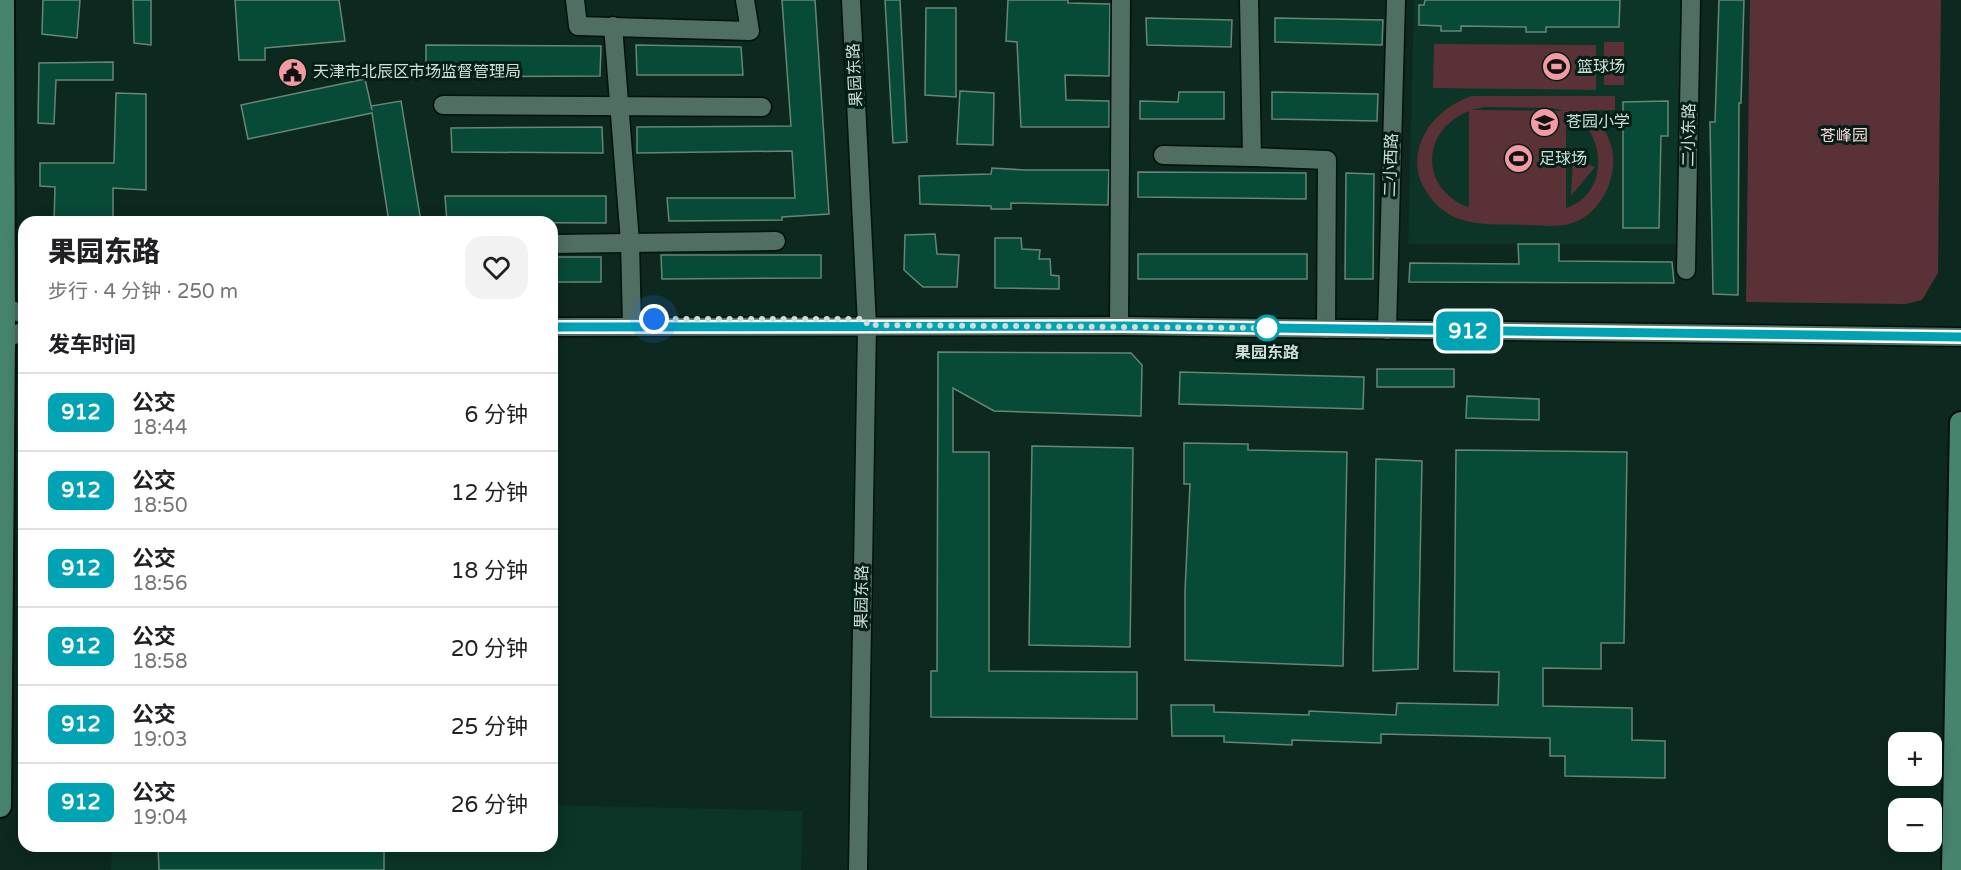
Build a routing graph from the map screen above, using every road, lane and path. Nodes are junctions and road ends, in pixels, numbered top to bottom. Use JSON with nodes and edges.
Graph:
{"nodes":[{"id":1,"x":3,"y":0,"type":"edge"},
{"id":2,"x":574,"y":0,"type":"edge"},
{"id":3,"x":745,"y":0,"type":"edge"},
{"id":4,"x":841,"y":0,"type":"edge"},
{"id":5,"x":851,"y":0,"type":"edge"},
{"id":6,"x":1121,"y":0,"type":"edge"},
{"id":7,"x":1250,"y":0,"type":"edge"},
{"id":8,"x":1396,"y":0,"type":"edge"},
{"id":9,"x":1691,"y":0,"type":"edge"},
{"id":10,"x":613,"y":26,"type":"junction"},
{"id":11,"x":443,"y":105,"type":"dead end"},
{"id":12,"x":618,"y":106,"type":"junction"},
{"id":13,"x":762,"y":107,"type":"dead end"},
{"id":14,"x":1163,"y":155,"type":"dead end"},
{"id":15,"x":1252,"y":157,"type":"junction"},
{"id":16,"x":776,"y":241,"type":"dead end"},
{"id":17,"x":630,"y":242,"type":"junction"},
{"id":18,"x":558,"y":244,"type":"edge"},
{"id":19,"x":1686,"y":270,"type":"dead end"},
{"id":20,"x":9,"y":310,"type":"edge"},
{"id":21,"x":558,"y":319,"type":"edge"},
{"id":22,"x":861,"y":322,"type":"junction"},
{"id":23,"x":632,"y":323,"type":"junction"},
{"id":24,"x":1119,"y":323,"type":"junction"},
{"id":25,"x":1326,"y":325,"type":"junction"},
{"id":26,"x":1387,"y":326,"type":"junction"},
{"id":27,"x":558,"y":327,"type":"edge"},
{"id":28,"x":1961,"y":327,"type":"edge"},
{"id":29,"x":9,"y":337,"type":"edge"},
{"id":30,"x":1961,"y":337,"type":"edge"},
{"id":31,"x":1961,"y":423,"type":"edge"},
{"id":32,"x":0,"y":807,"type":"edge"},
{"id":33,"x":848,"y":870,"type":"edge"},
{"id":34,"x":858,"y":870,"type":"edge"},
{"id":35,"x":1953,"y":870,"type":"edge"}],
"edges":[{"from":1,"to":20,"type":"main road"},
{"from":2,"to":10,"type":"street"},
{"from":3,"to":10,"type":"street"},
{"from":4,"to":22,"type":"street","name":"果园东路"},
{"from":5,"to":22,"type":"street","name":"果园东路"},
{"from":6,"to":24,"type":"street"},
{"from":7,"to":15,"type":"street"},
{"from":8,"to":26,"type":"street","name":"二小西路"},
{"from":9,"to":19,"type":"street","name":"二小东路"},
{"from":10,"to":12,"type":"street"},
{"from":11,"to":12,"type":"street"},
{"from":12,"to":13,"type":"street"},
{"from":12,"to":17,"type":"street"},
{"from":14,"to":15,"type":"street"},
{"from":15,"to":25,"type":"street"},
{"from":16,"to":17,"type":"street"},
{"from":17,"to":18,"type":"street"},
{"from":17,"to":23,"type":"street"},
{"from":20,"to":29,"type":"main road"},
{"from":21,"to":23,"type":"street"},
{"from":22,"to":23,"type":"street"},
{"from":22,"to":24,"type":"street"},
{"from":22,"to":33,"type":"street","name":"果园东路"},
{"from":22,"to":34,"type":"street","name":"果园东路"},
{"from":23,"to":27,"type":"street"},
{"from":24,"to":25,"type":"street"},
{"from":25,"to":26,"type":"street"},
{"from":26,"to":28,"type":"street"},
{"from":26,"to":30,"type":"street"},
{"from":29,"to":32,"type":"main road"},
{"from":31,"to":35,"type":"main road"}]}
